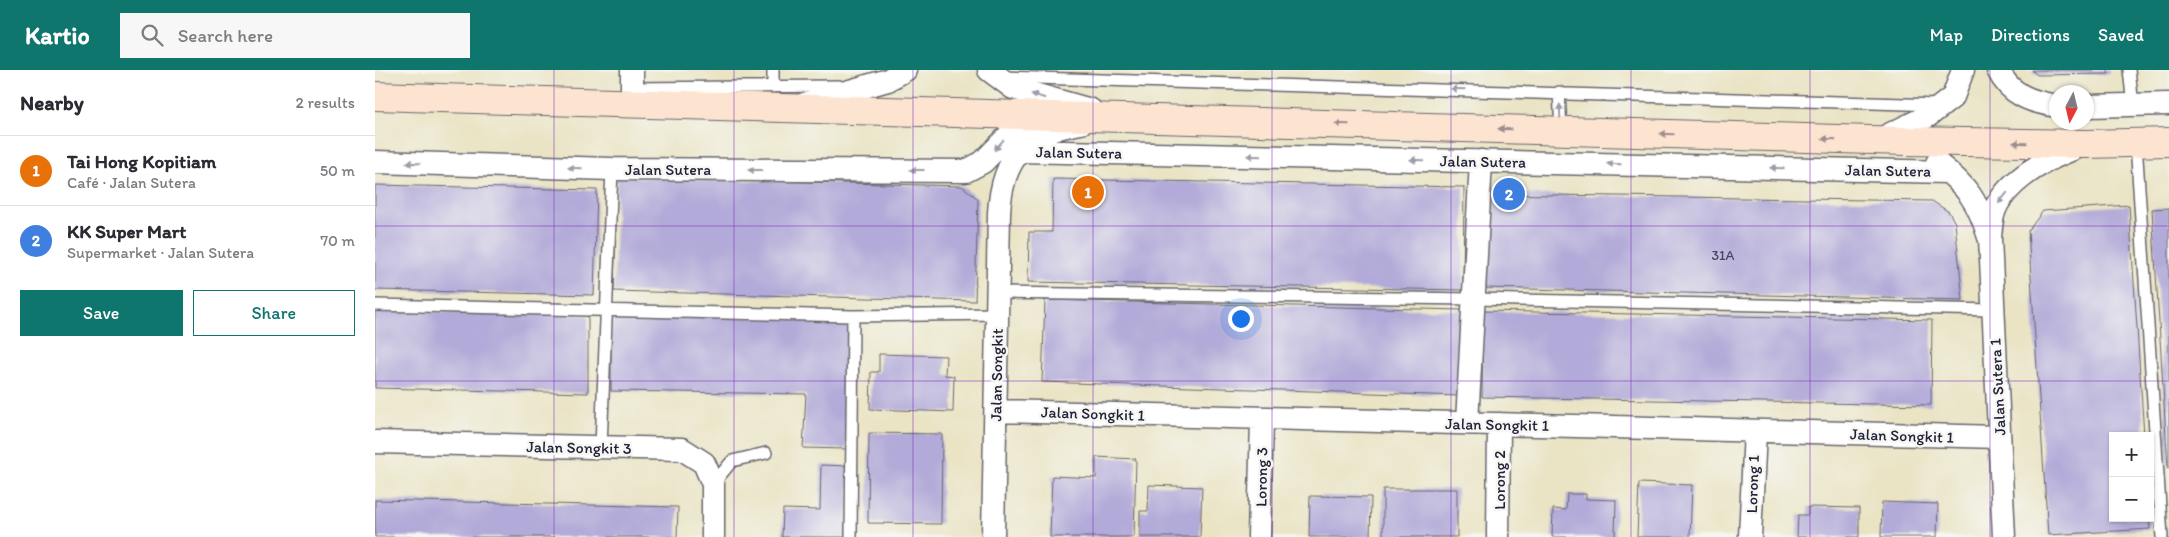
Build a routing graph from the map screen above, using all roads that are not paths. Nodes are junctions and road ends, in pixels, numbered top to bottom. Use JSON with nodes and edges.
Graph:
{"nodes":[{"id":1,"x":773,"y":70,"type":"edge"},
{"id":2,"x":905,"y":70,"type":"edge"},
{"id":3,"x":1963,"y":70,"type":"edge"},
{"id":4,"x":1999,"y":70,"type":"edge"},
{"id":5,"x":2129,"y":70,"type":"edge"},
{"id":6,"x":992,"y":74,"type":"edge"},
{"id":7,"x":868,"y":86,"type":"junction"},
{"id":8,"x":632,"y":87,"type":"edge"},
{"id":9,"x":773,"y":87,"type":"junction"},
{"id":10,"x":1559,"y":92,"type":"junction"},
{"id":11,"x":375,"y":96,"type":"edge"},
{"id":12,"x":2049,"y":104,"type":"edge"},
{"id":13,"x":2169,"y":104,"type":"edge"},
{"id":14,"x":1942,"y":105,"type":"junction"},
{"id":15,"x":2133,"y":105,"type":"junction"},
{"id":16,"x":2094,"y":106,"type":"edge"},
{"id":17,"x":791,"y":108,"type":"junction"},
{"id":18,"x":1029,"y":115,"type":"junction"},
{"id":19,"x":1119,"y":118,"type":"junction"},
{"id":20,"x":1561,"y":131,"type":"junction"},
{"id":21,"x":1878,"y":140,"type":"junction"},
{"id":22,"x":1905,"y":141,"type":"junction"},
{"id":23,"x":2169,"y":142,"type":"edge"},
{"id":24,"x":2136,"y":143,"type":"junction"},
{"id":25,"x":2086,"y":144,"type":"junction"},
{"id":26,"x":1019,"y":151,"type":"junction"},
{"id":27,"x":1481,"y":161,"type":"junction"},
{"id":28,"x":375,"y":162,"type":"edge"},
{"id":29,"x":612,"y":169,"type":"junction"},
{"id":30,"x":966,"y":171,"type":"junction"},
{"id":31,"x":1948,"y":172,"type":"junction"},
{"id":32,"x":999,"y":213,"type":"junction"},
{"id":33,"x":1990,"y":238,"type":"junction"},
{"id":34,"x":1474,"y":299,"type":"junction"},
{"id":35,"x":997,"y":304,"type":"junction"},
{"id":36,"x":375,"y":305,"type":"edge"},
{"id":37,"x":1993,"y":310,"type":"junction"},
{"id":38,"x":607,"y":311,"type":"junction"},
{"id":39,"x":853,"y":316,"type":"junction"},
{"id":40,"x":995,"y":411,"type":"junction"},
{"id":41,"x":1262,"y":418,"type":"junction"},
{"id":42,"x":1467,"y":423,"type":"junction"},
{"id":43,"x":1499,"y":424,"type":"junction"},
{"id":44,"x":1755,"y":431,"type":"junction"},
{"id":45,"x":1999,"y":437,"type":"junction"},
{"id":46,"x":375,"y":442,"type":"edge"},
{"id":47,"x":601,"y":447,"type":"junction"},
{"id":48,"x":766,"y":453,"type":"dead end"},
{"id":49,"x":713,"y":484,"type":"junction"},
{"id":50,"x":713,"y":537,"type":"edge"},
{"id":51,"x":851,"y":537,"type":"edge"},
{"id":52,"x":993,"y":537,"type":"edge"},
{"id":53,"x":1259,"y":537,"type":"edge"},
{"id":54,"x":1498,"y":537,"type":"edge"},
{"id":55,"x":1750,"y":537,"type":"edge"},
{"id":56,"x":2004,"y":537,"type":"edge"},
{"id":57,"x":2162,"y":537,"type":"edge"}],
"edges":[{"from":1,"to":9,"type":"lane"},
{"from":2,"to":7,"type":"street"},
{"from":3,"to":14,"type":"street","name":"Jalan Sutera"},
{"from":4,"to":12,"type":"street"},
{"from":5,"to":15,"type":"lane"},
{"from":10,"to":6,"type":"lane","one_way":true},
{"from":19,"to":6,"type":"street","one_way":true},
{"from":7,"to":9,"type":"lane"},
{"from":7,"to":17,"type":"street"},
{"from":8,"to":9,"type":"lane"},
{"from":8,"to":11,"type":"street","name":"Jalan Sutera"},
{"from":8,"to":17,"type":"street","name":"Jalan Sutera"},
{"from":10,"to":14,"type":"lane"},
{"from":20,"to":10,"type":"lane","one_way":true},
{"from":13,"to":15,"type":"street"},
{"from":14,"to":21,"type":"street","name":"Jalan Sutera"},
{"from":15,"to":16,"type":"street"},
{"from":17,"to":18,"type":"street","name":"Jalan Sutera"},
{"from":18,"to":19,"type":"street","name":"Jalan Sutera"},
{"from":18,"to":30,"type":"street","name":"Jalan Sutera","one_way":true},
{"from":20,"to":19,"type":"street","name":"Jalan Sutera","one_way":true},
{"from":19,"to":26,"type":"street","name":"Jalan Songkit"},
{"from":21,"to":20,"type":"street","name":"Jalan Sutera","one_way":true},
{"from":21,"to":22,"type":"street","name":"Jalan Sutera"},
{"from":25,"to":22,"type":"street","name":"Jalan Sutera","one_way":true},
{"from":22,"to":31,"type":"street","name":"Jalan Sutera 1"},
{"from":23,"to":24,"type":"street","name":"Jalan Sutera"},
{"from":24,"to":25,"type":"street","name":"Jalan Sutera"},
{"from":24,"to":57,"type":"lane"},
{"from":25,"to":33,"type":"street","name":"Jalan Sutera 1","one_way":true},
{"from":27,"to":26,"type":"street","name":"Jalan Sutera","one_way":true},
{"from":26,"to":32,"type":"street","name":"Jalan Songkit"},
{"from":31,"to":27,"type":"street","name":"Jalan Sutera","one_way":true},
{"from":27,"to":34,"type":"street"},
{"from":29,"to":28,"type":"street","name":"Jalan Sutera","one_way":true},
{"from":30,"to":29,"type":"street","name":"Jalan Sutera","one_way":true},
{"from":29,"to":38,"type":"lane"},
{"from":30,"to":32,"type":"street","name":"Jalan Songkit"},
{"from":31,"to":33,"type":"street","name":"Jalan Sutera 1"},
{"from":32,"to":35,"type":"street","name":"Jalan Songkit"},
{"from":33,"to":37,"type":"street","name":"Jalan Sutera 1"},
{"from":34,"to":35,"type":"lane"},
{"from":34,"to":37,"type":"lane"},
{"from":34,"to":42,"type":"street"},
{"from":35,"to":39,"type":"lane"},
{"from":35,"to":40,"type":"street","name":"Jalan Songkit"},
{"from":36,"to":38,"type":"lane"},
{"from":37,"to":45,"type":"street","name":"Jalan Sutera 1"},
{"from":38,"to":39,"type":"lane"},
{"from":38,"to":47,"type":"lane"},
{"from":39,"to":51,"type":"lane"},
{"from":40,"to":41,"type":"street","name":"Jalan Songkit 1"},
{"from":40,"to":52,"type":"street","name":"Jalan Songkit"},
{"from":41,"to":42,"type":"street","name":"Jalan Songkit 1"},
{"from":41,"to":53,"type":"street","name":"Lorong 3"},
{"from":42,"to":43,"type":"street","name":"Jalan Songkit 1"},
{"from":43,"to":44,"type":"street","name":"Jalan Songkit 1"},
{"from":43,"to":54,"type":"street","name":"Lorong 2"},
{"from":44,"to":45,"type":"street","name":"Jalan Songkit 1"},
{"from":44,"to":55,"type":"street","name":"Lorong 1"},
{"from":45,"to":56,"type":"street","name":"Jalan Sutera 1"},
{"from":46,"to":47,"type":"street","name":"Jalan Songkit 3"},
{"from":47,"to":49,"type":"street","name":"Jalan Songkit 3"},
{"from":48,"to":49,"type":"lane"},
{"from":49,"to":50,"type":"street","name":"Jalan Songkit 3"}]}
